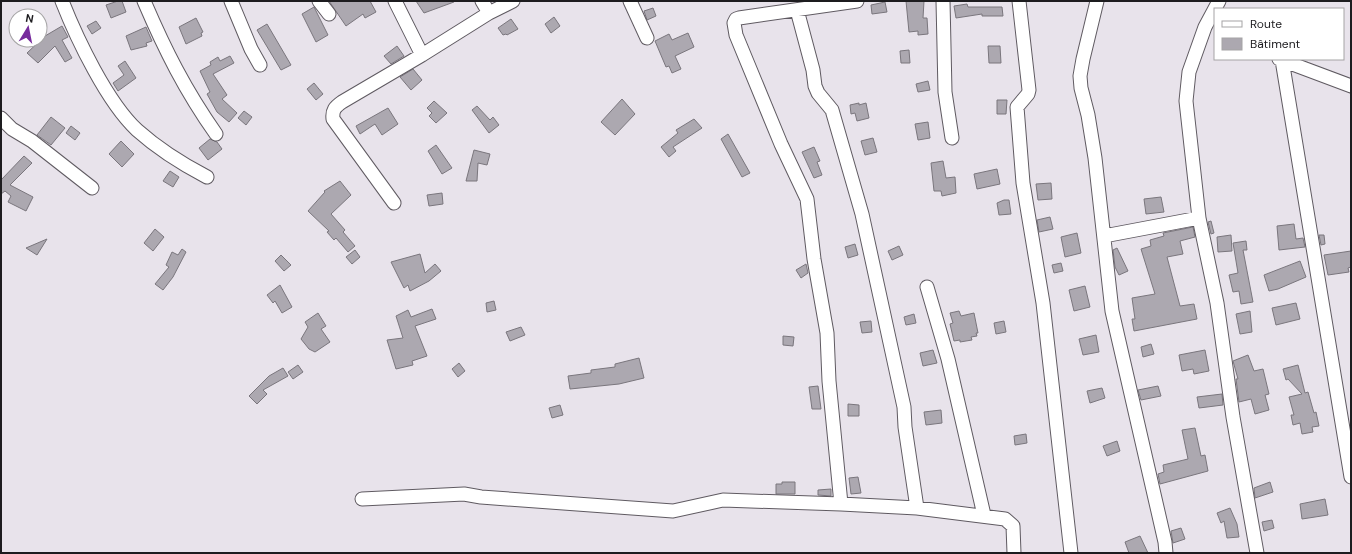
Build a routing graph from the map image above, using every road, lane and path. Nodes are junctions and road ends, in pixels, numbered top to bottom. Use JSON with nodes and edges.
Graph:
{"nodes":[{"id":1,"x":62,"y":1,"type":"edge"},
{"id":2,"x":144,"y":1,"type":"edge"},
{"id":3,"x":231,"y":1,"type":"edge"},
{"id":4,"x":319,"y":1,"type":"edge"},
{"id":5,"x":395,"y":1,"type":"edge"},
{"id":6,"x":482,"y":1,"type":"edge"},
{"id":7,"x":513,"y":1,"type":"edge"},
{"id":8,"x":630,"y":1,"type":"edge"},
{"id":9,"x":857,"y":1,"type":"edge"},
{"id":10,"x":943,"y":1,"type":"edge"},
{"id":11,"x":1019,"y":1,"type":"edge"},
{"id":12,"x":1097,"y":1,"type":"edge"},
{"id":13,"x":797,"y":10,"type":"junction"},
{"id":14,"x":489,"y":13,"type":"junction"},
{"id":15,"x":329,"y":14,"type":"dead end"},
{"id":16,"x":1214,"y":17,"type":"edge"},
{"id":17,"x":1210,"y":29,"type":"edge"},
{"id":18,"x":648,"y":38,"type":"dead end"},
{"id":19,"x":422,"y":55,"type":"junction"},
{"id":20,"x":1281,"y":60,"type":"edge"},
{"id":21,"x":260,"y":65,"type":"dead end"},
{"id":22,"x":1351,"y":86,"type":"edge"},
{"id":23,"x":1,"y":118,"type":"edge"},
{"id":24,"x":216,"y":134,"type":"dead end"},
{"id":25,"x":952,"y":138,"type":"dead end"},
{"id":26,"x":207,"y":177,"type":"dead end"},
{"id":27,"x":92,"y":188,"type":"dead end"},
{"id":28,"x":394,"y":203,"type":"dead end"},
{"id":29,"x":1199,"y":218,"type":"junction"},
{"id":30,"x":1104,"y":236,"type":"junction"},
{"id":31,"x":928,"y":287,"type":"dead end"},
{"id":32,"x":1351,"y":478,"type":"edge"},
{"id":33,"x":362,"y":499,"type":"dead end"},
{"id":34,"x":841,"y":504,"type":"junction"},
{"id":35,"x":917,"y":508,"type":"junction"},
{"id":36,"x":984,"y":516,"type":"junction"},
{"id":37,"x":1014,"y":553,"type":"edge"},
{"id":38,"x":1071,"y":553,"type":"edge"},
{"id":39,"x":1166,"y":553,"type":"edge"},
{"id":40,"x":1257,"y":553,"type":"edge"}],
"edges":[{"from":1,"to":26,"type":"street"},
{"from":2,"to":24,"type":"street"},
{"from":3,"to":21,"type":"street"},
{"from":4,"to":15,"type":"street"},
{"from":5,"to":19,"type":"street"},
{"from":6,"to":14,"type":"street"},
{"from":7,"to":14,"type":"street"},
{"from":8,"to":18,"type":"street"},
{"from":9,"to":13,"type":"street"},
{"from":10,"to":25,"type":"street"},
{"from":11,"to":38,"type":"street"},
{"from":12,"to":30,"type":"street"},
{"from":13,"to":34,"type":"street"},
{"from":13,"to":35,"type":"street"},
{"from":14,"to":19,"type":"street"},
{"from":16,"to":17,"type":"street"},
{"from":17,"to":29,"type":"street"},
{"from":19,"to":28,"type":"street"},
{"from":20,"to":22,"type":"street"},
{"from":20,"to":32,"type":"street"},
{"from":23,"to":27,"type":"street"},
{"from":29,"to":30,"type":"street"},
{"from":29,"to":40,"type":"street"},
{"from":30,"to":39,"type":"street"},
{"from":31,"to":36,"type":"street"},
{"from":33,"to":34,"type":"street"},
{"from":34,"to":35,"type":"street"},
{"from":35,"to":36,"type":"street"},
{"from":36,"to":37,"type":"street"}]}
